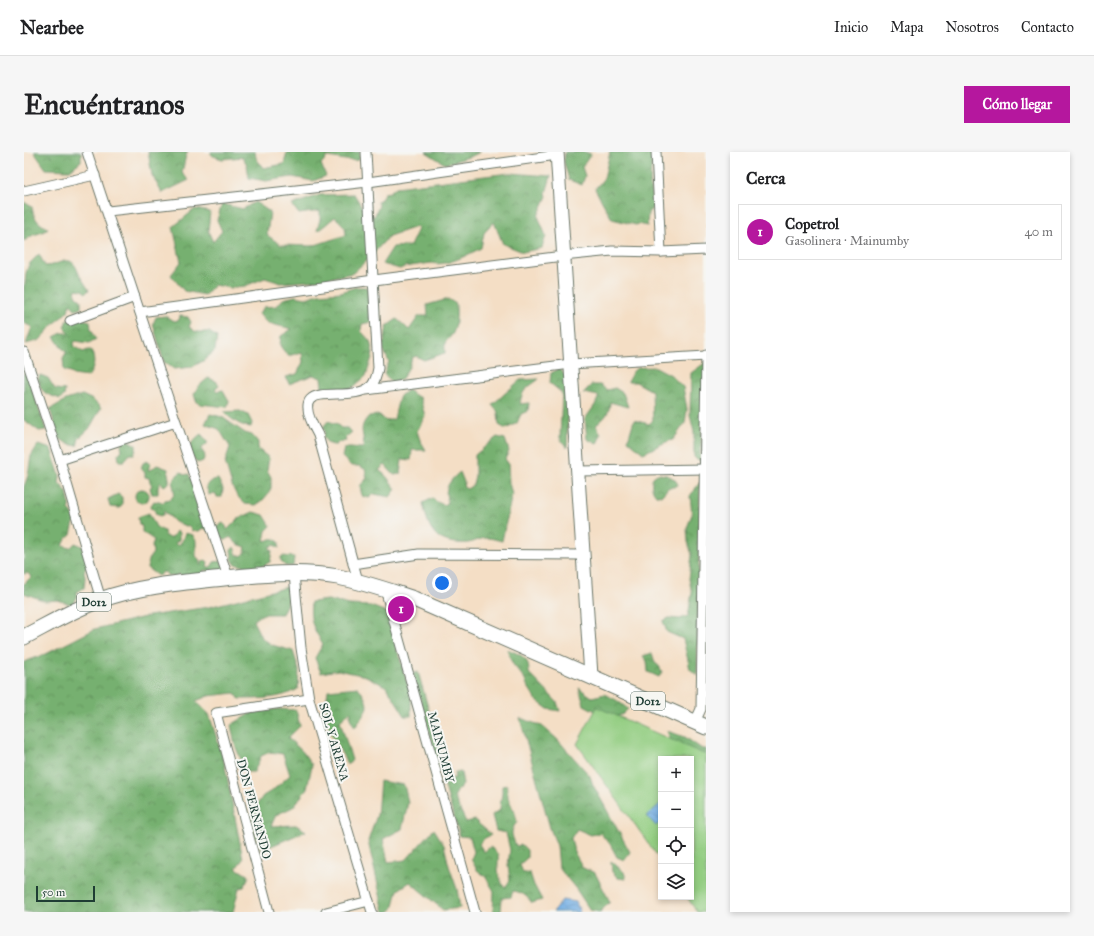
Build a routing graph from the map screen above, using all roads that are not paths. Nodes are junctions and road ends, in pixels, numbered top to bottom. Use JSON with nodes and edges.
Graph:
{"nodes":[{"id":1,"x":87,"y":152,"type":"edge"},
{"id":2,"x":366,"y":152,"type":"edge"},
{"id":3,"x":656,"y":152,"type":"edge"},
{"id":4,"x":557,"y":153,"type":"edge"},
{"id":5,"x":95,"y":176,"type":"junction"},
{"id":6,"x":368,"y":182,"type":"junction"},
{"id":7,"x":24,"y":191,"type":"edge"},
{"id":8,"x":108,"y":211,"type":"junction"},
{"id":9,"x":706,"y":250,"type":"edge"},
{"id":10,"x":661,"y":252,"type":"junction"},
{"id":11,"x":564,"y":256,"type":"junction"},
{"id":12,"x":374,"y":280,"type":"junction"},
{"id":13,"x":135,"y":297,"type":"junction"},
{"id":14,"x":140,"y":312,"type":"junction"},
{"id":15,"x":70,"y":320,"type":"dead end"},
{"id":16,"x":24,"y":352,"type":"edge"},
{"id":17,"x":706,"y":356,"type":"edge"},
{"id":18,"x":571,"y":364,"type":"junction"},
{"id":19,"x":366,"y":390,"type":"junction"},
{"id":20,"x":176,"y":422,"type":"junction"},
{"id":21,"x":60,"y":460,"type":"junction"},
{"id":22,"x":705,"y":469,"type":"edge"},
{"id":23,"x":578,"y":471,"type":"junction"},
{"id":24,"x":583,"y":555,"type":"junction"},
{"id":25,"x":353,"y":564,"type":"junction"},
{"id":26,"x":294,"y":574,"type":"junction"},
{"id":27,"x":228,"y":577,"type":"junction"},
{"id":28,"x":358,"y":581,"type":"junction"},
{"id":29,"x":385,"y":589,"type":"junction"},
{"id":30,"x":101,"y":600,"type":"junction"},
{"id":31,"x":24,"y":637,"type":"edge"},
{"id":32,"x":591,"y":676,"type":"junction"},
{"id":33,"x":309,"y":699,"type":"junction"},
{"id":34,"x":701,"y":724,"type":"edge"},
{"id":35,"x":369,"y":901,"type":"junction"},
{"id":36,"x":269,"y":912,"type":"edge"},
{"id":37,"x":326,"y":912,"type":"edge"},
{"id":38,"x":372,"y":912,"type":"edge"},
{"id":39,"x":474,"y":912,"type":"edge"}],
"edges":[{"from":1,"to":5,"type":"street"},
{"from":2,"to":6,"type":"street"},
{"from":3,"to":10,"type":"street"},
{"from":4,"to":6,"type":"street"},
{"from":4,"to":11,"type":"street"},
{"from":5,"to":7,"type":"street"},
{"from":5,"to":8,"type":"street"},
{"from":6,"to":8,"type":"street"},
{"from":6,"to":12,"type":"street"},
{"from":8,"to":13,"type":"street"},
{"from":9,"to":10,"type":"street"},
{"from":10,"to":11,"type":"street"},
{"from":11,"to":12,"type":"street"},
{"from":11,"to":18,"type":"street"},
{"from":12,"to":14,"type":"street"},
{"from":12,"to":19,"type":"street"},
{"from":13,"to":14,"type":"street"},
{"from":13,"to":15,"type":"street"},
{"from":14,"to":20,"type":"street"},
{"from":16,"to":21,"type":"street"},
{"from":17,"to":18,"type":"street"},
{"from":17,"to":22,"type":"street"},
{"from":18,"to":19,"type":"street"},
{"from":18,"to":23,"type":"street"},
{"from":19,"to":25,"type":"street"},
{"from":20,"to":21,"type":"street"},
{"from":20,"to":27,"type":"street"},
{"from":21,"to":30,"type":"street"},
{"from":22,"to":23,"type":"street"},
{"from":22,"to":34,"type":"street"},
{"from":23,"to":24,"type":"street"},
{"from":24,"to":25,"type":"street"},
{"from":24,"to":32,"type":"street"},
{"from":25,"to":28,"type":"street"},
{"from":26,"to":27,"type":"main road","number":"D012"},
{"from":26,"to":28,"type":"main road","number":"D012"},
{"from":26,"to":33,"type":"street","name":"SOL Y ARENA"},
{"from":27,"to":30,"type":"main road","number":"D012"},
{"from":28,"to":29,"type":"main road","number":"D012"},
{"from":29,"to":32,"type":"main road","number":"D012"},
{"from":29,"to":39,"type":"street","name":"MAINUMBY"},
{"from":30,"to":31,"type":"main road","number":"D012"},
{"from":32,"to":34,"type":"main road","number":"D012"},
{"from":33,"to":35,"type":"street","name":"SOL Y ARENA"},
{"from":33,"to":36,"type":"street","name":"DON FERNANDO"},
{"from":35,"to":37,"type":"street"},
{"from":35,"to":38,"type":"street","name":"SOL Y ARENA"}]}
